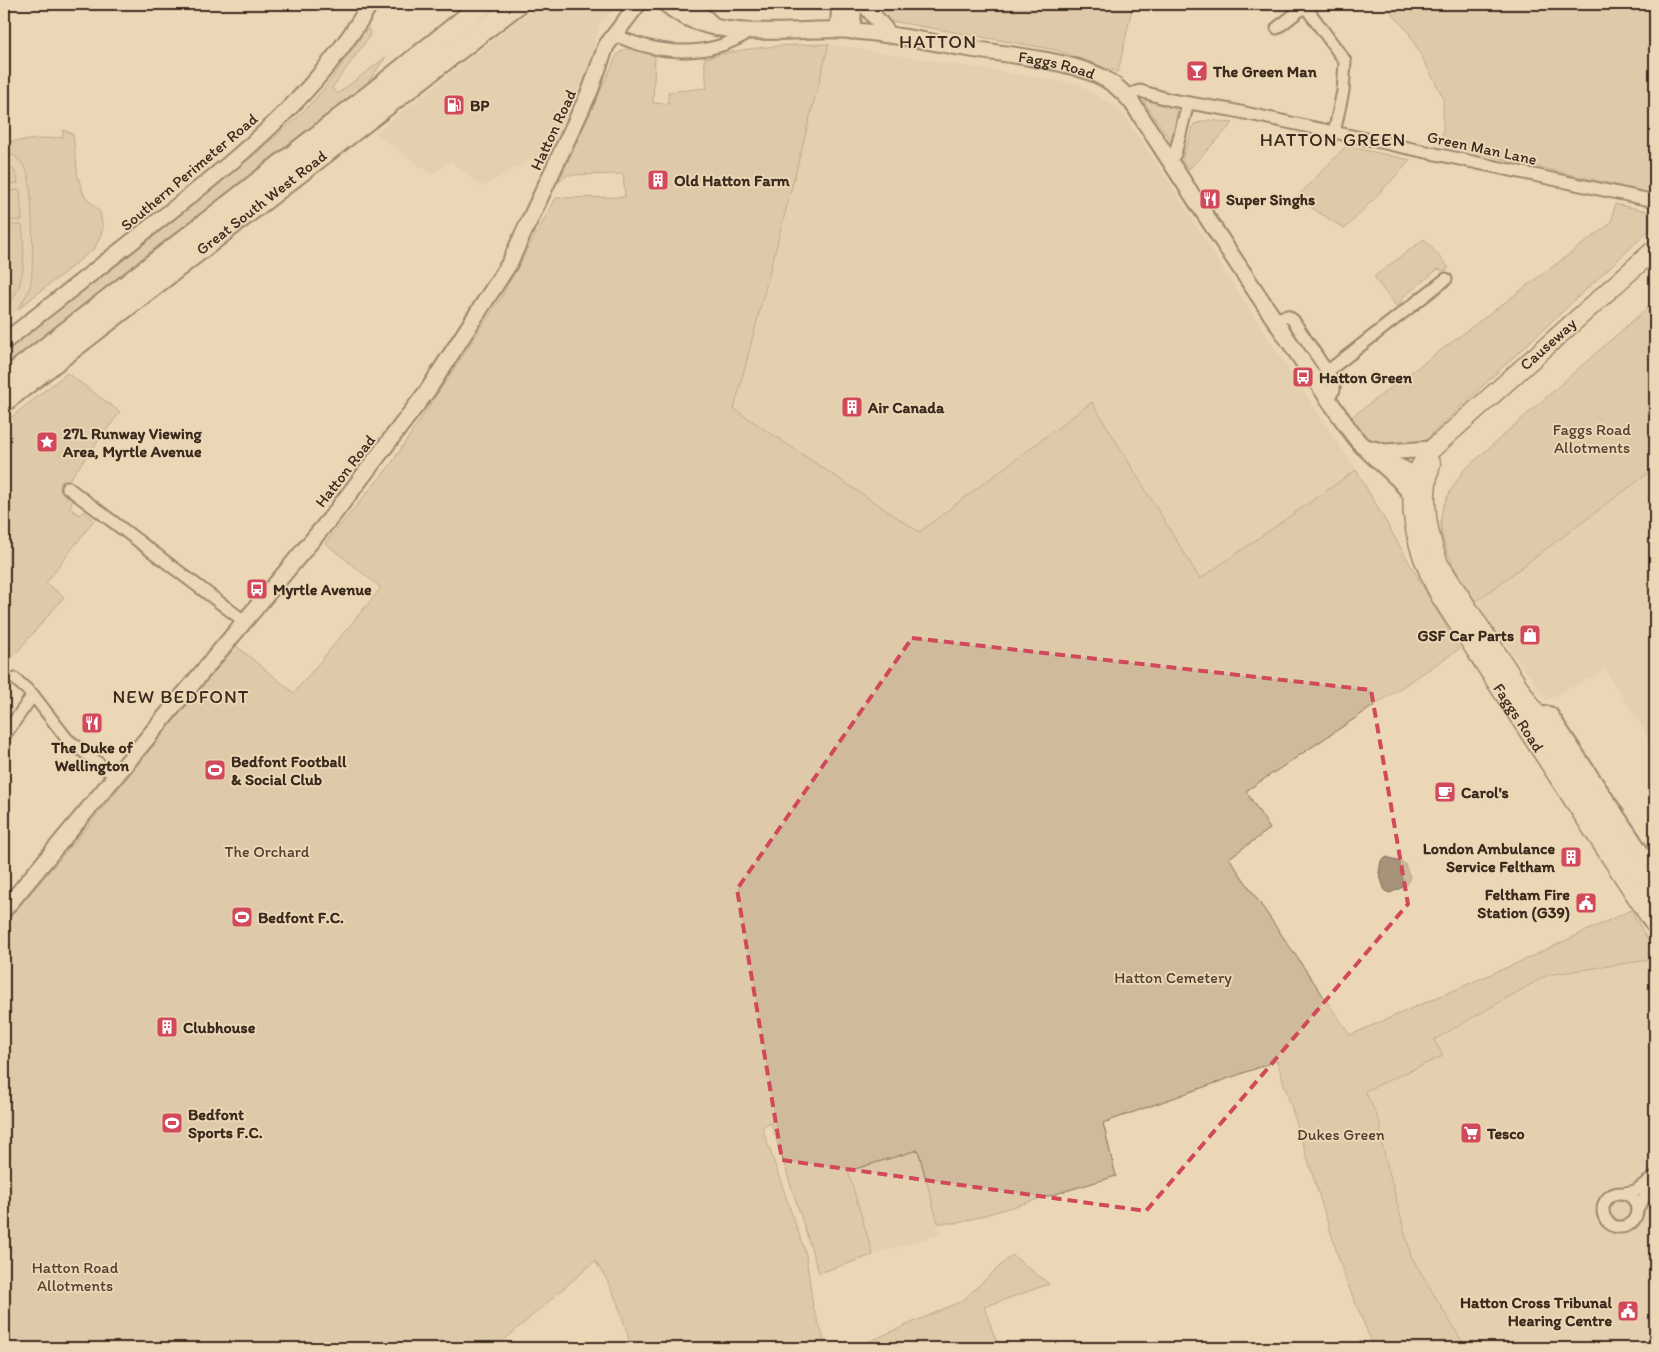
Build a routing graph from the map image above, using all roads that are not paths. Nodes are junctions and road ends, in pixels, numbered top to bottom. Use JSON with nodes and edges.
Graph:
{"nodes":[{"id":1,"x":370,"y":4,"type":"edge"},
{"id":2,"x":484,"y":4,"type":"edge"},
{"id":3,"x":517,"y":4,"type":"edge"},
{"id":4,"x":638,"y":4,"type":"edge"},
{"id":5,"x":666,"y":4,"type":"edge"},
{"id":6,"x":689,"y":4,"type":"edge"},
{"id":7,"x":840,"y":4,"type":"edge"},
{"id":8,"x":854,"y":4,"type":"edge"},
{"id":9,"x":864,"y":4,"type":"edge"},
{"id":10,"x":1307,"y":5,"type":"edge"},
{"id":11,"x":714,"y":25,"type":"junction"},
{"id":12,"x":1276,"y":28,"type":"dead end"},
{"id":13,"x":845,"y":30,"type":"junction"},
{"id":14,"x":749,"y":32,"type":"junction"},
{"id":15,"x":613,"y":34,"type":"junction"},
{"id":16,"x":890,"y":35,"type":"junction"},
{"id":17,"x":1127,"y":95,"type":"junction"},
{"id":18,"x":1188,"y":103,"type":"junction"},
{"id":19,"x":1334,"y":133,"type":"junction"},
{"id":20,"x":1169,"y":160,"type":"junction"},
{"id":21,"x":1655,"y":201,"type":"edge"},
{"id":22,"x":1655,"y":249,"type":"edge"},
{"id":23,"x":1446,"y":279,"type":"dead end"},
{"id":24,"x":1274,"y":319,"type":"junction"},
{"id":25,"x":4,"y":342,"type":"edge"},
{"id":26,"x":1328,"y":371,"type":"junction"},
{"id":27,"x":4,"y":382,"type":"edge"},
{"id":28,"x":1327,"y":397,"type":"junction"},
{"id":29,"x":4,"y":401,"type":"edge"},
{"id":30,"x":1437,"y":445,"type":"junction"},
{"id":31,"x":1365,"y":450,"type":"junction"},
{"id":32,"x":1422,"y":477,"type":"junction"},
{"id":33,"x":67,"y":487,"type":"dead end"},
{"id":34,"x":1413,"y":498,"type":"junction"},
{"id":35,"x":244,"y":621,"type":"junction"},
{"id":36,"x":15,"y":679,"type":"dead end"},
{"id":37,"x":33,"y":695,"type":"junction"},
{"id":38,"x":1529,"y":719,"type":"junction"},
{"id":39,"x":4,"y":736,"type":"edge"},
{"id":40,"x":115,"y":776,"type":"junction"},
{"id":41,"x":1655,"y":870,"type":"edge"},
{"id":42,"x":1655,"y":896,"type":"edge"},
{"id":43,"x":4,"y":910,"type":"edge"},
{"id":44,"x":1655,"y":925,"type":"edge"},
{"id":45,"x":1655,"y":1177,"type":"edge"},
{"id":46,"x":1655,"y":1190,"type":"edge"},
{"id":47,"x":1625,"y":1194,"type":"junction"},
{"id":48,"x":1637,"y":1210,"type":"junction"}],
"edges":[{"from":1,"to":25,"type":"street","name":"Southern Perimeter Road"},
{"from":2,"to":27,"type":"highway","name":"Great South West Road"},
{"from":3,"to":29,"type":"highway","name":"Great South West Road"},
{"from":4,"to":15,"type":"street","name":"Hatton Road"},
{"from":5,"to":11,"type":"street","name":"Faggs Road"},
{"from":6,"to":11,"type":"street","name":"Faggs Road"},
{"from":7,"to":13,"type":"street"},
{"from":8,"to":13,"type":"street"},
{"from":9,"to":16,"type":"street"},
{"from":10,"to":12,"type":"street"},
{"from":10,"to":19,"type":"street"},
{"from":11,"to":14,"type":"street","name":"Faggs Road"},
{"from":13,"to":14,"type":"street","name":"Faggs Road"},
{"from":13,"to":16,"type":"street","name":"Faggs Road"},
{"from":14,"to":15,"type":"street"},
{"from":15,"to":35,"type":"street","name":"Hatton Road"},
{"from":16,"to":17,"type":"street","name":"Faggs Road"},
{"from":17,"to":18,"type":"street","name":"Green Man Lane"},
{"from":17,"to":20,"type":"street","name":"Faggs Road"},
{"from":18,"to":19,"type":"street","name":"Green Man Lane"},
{"from":18,"to":20,"type":"street"},
{"from":19,"to":21,"type":"street","name":"Green Man Lane"},
{"from":20,"to":24,"type":"street","name":"Faggs Road"},
{"from":22,"to":30,"type":"main road","name":"Causeway"},
{"from":23,"to":26,"type":"street"},
{"from":24,"to":26,"type":"street"},
{"from":24,"to":28,"type":"street","name":"Faggs Road"},
{"from":26,"to":28,"type":"street"},
{"from":28,"to":31,"type":"street","name":"Faggs Road"},
{"from":30,"to":31,"type":"street"},
{"from":30,"to":32,"type":"main road","name":"Causeway"},
{"from":31,"to":32,"type":"street"},
{"from":31,"to":34,"type":"street","name":"Faggs Road"},
{"from":32,"to":34,"type":"main road","name":"Causeway"},
{"from":32,"to":38,"type":"main road","name":"Faggs Road"},
{"from":33,"to":35,"type":"street"},
{"from":34,"to":38,"type":"main road","name":"Faggs Road"},
{"from":35,"to":40,"type":"street","name":"Hatton Road"},
{"from":36,"to":37,"type":"street"},
{"from":37,"to":39,"type":"street"},
{"from":37,"to":40,"type":"street"},
{"from":38,"to":41,"type":"street"},
{"from":38,"to":42,"type":"main road","name":"Faggs Road"},
{"from":38,"to":44,"type":"main road","name":"Faggs Road"},
{"from":40,"to":43,"type":"street","name":"Hatton Road"},
{"from":45,"to":47,"type":"street"},
{"from":46,"to":48,"type":"street"},
{"from":47,"to":48,"type":"street"},
{"from":47,"to":48,"type":"street"}]}
